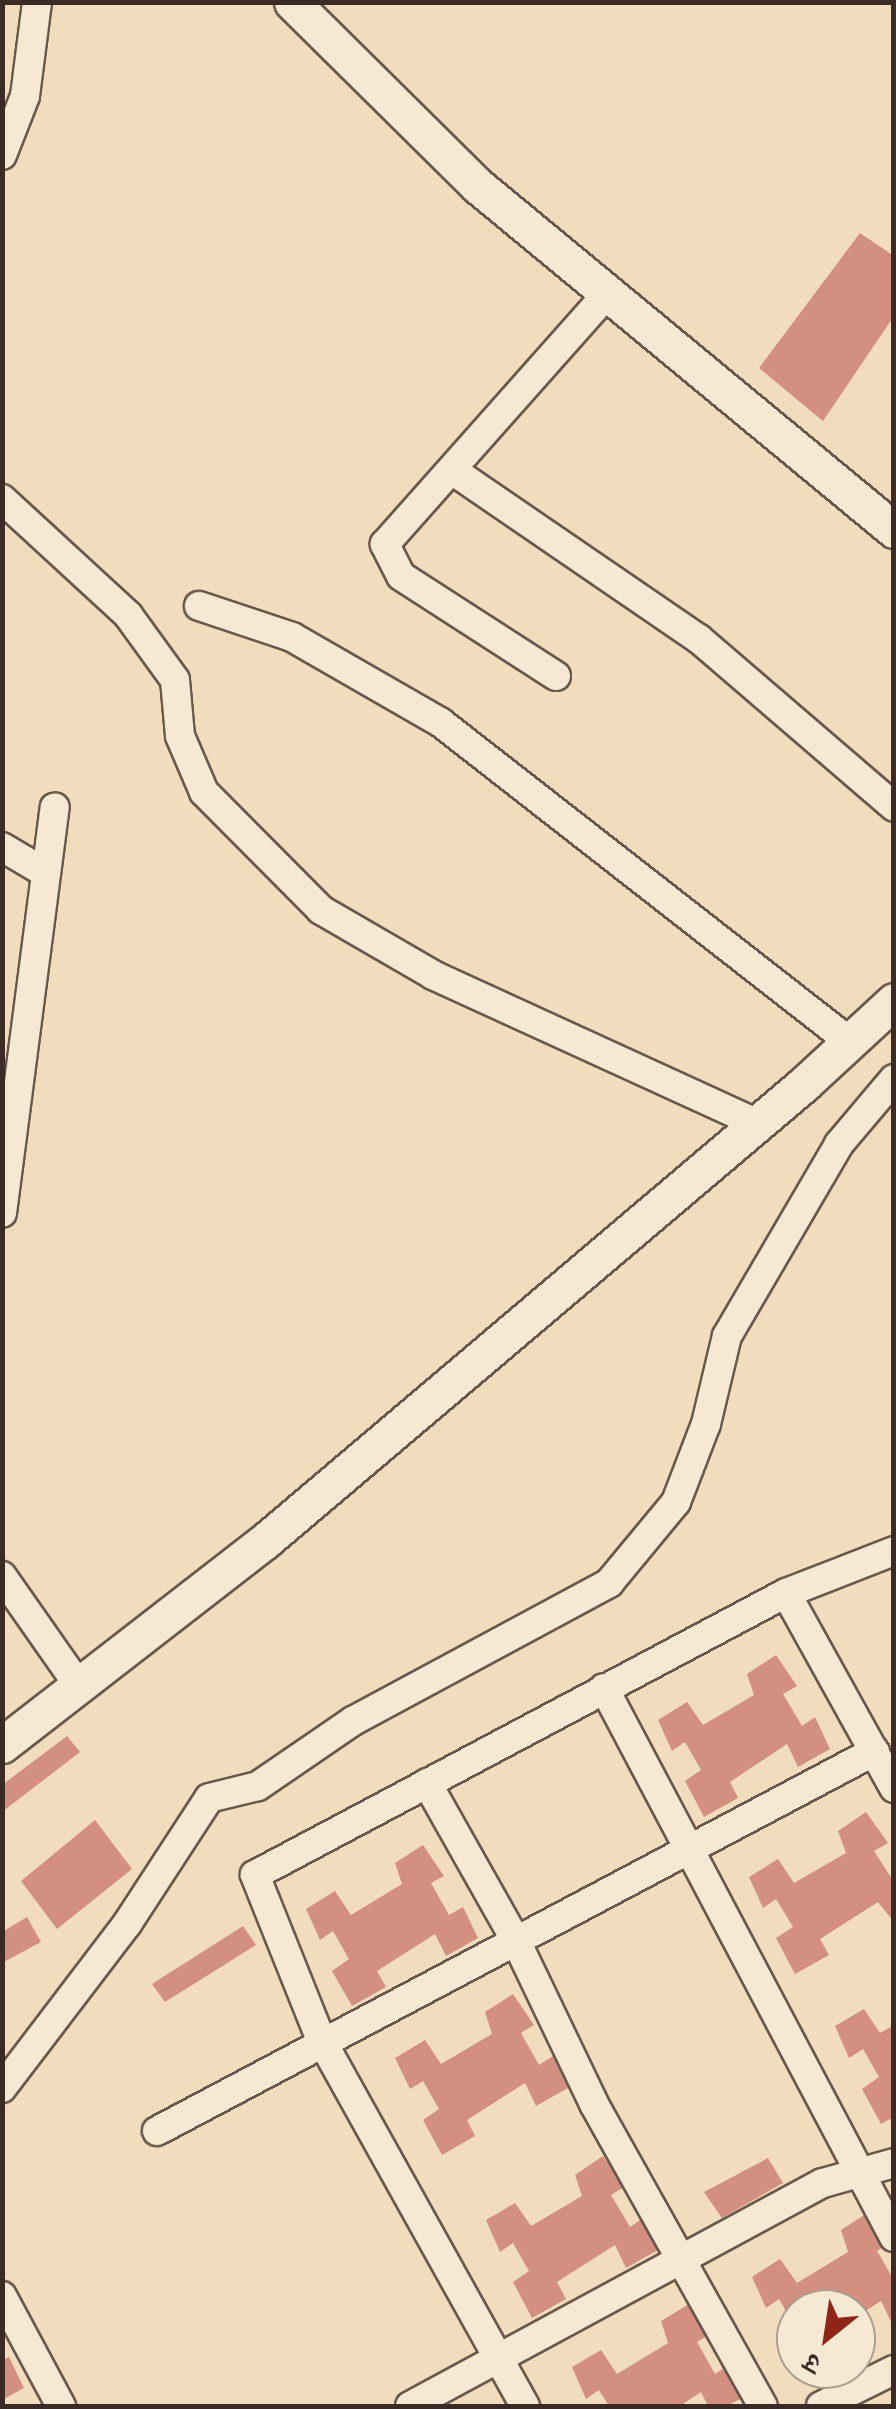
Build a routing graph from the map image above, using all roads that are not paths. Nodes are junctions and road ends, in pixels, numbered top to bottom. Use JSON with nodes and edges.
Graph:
{"nodes":[{"id":1,"x":37,"y":2,"type":"edge"},
{"id":2,"x":292,"y":2,"type":"edge"},
{"id":3,"x":2,"y":155,"type":"edge"},
{"id":4,"x":606,"y":295,"type":"junction"},
{"id":5,"x":452,"y":470,"type":"junction"},
{"id":6,"x":2,"y":499,"type":"edge"},
{"id":7,"x":894,"y":530,"type":"edge"},
{"id":8,"x":199,"y":606,"type":"dead end"},
{"id":9,"x":556,"y":676,"type":"dead end"},
{"id":10,"x":55,"y":807,"type":"dead end"},
{"id":11,"x":894,"y":807,"type":"edge"},
{"id":12,"x":2,"y":848,"type":"edge"},
{"id":13,"x":46,"y":873,"type":"junction"},
{"id":14,"x":894,"y":1001,"type":"edge"},
{"id":15,"x":850,"y":1042,"type":"junction"},
{"id":16,"x":13,"y":1059,"type":"edge"},
{"id":17,"x":894,"y":1079,"type":"edge"},
{"id":18,"x":758,"y":1124,"type":"junction"},
{"id":19,"x":2,"y":1213,"type":"edge"},
{"id":20,"x":894,"y":1551,"type":"edge"},
{"id":21,"x":2,"y":1576,"type":"edge"},
{"id":22,"x":786,"y":1593,"type":"junction"},
{"id":23,"x":79,"y":1686,"type":"junction"},
{"id":24,"x":604,"y":1688,"type":"junction"},
{"id":25,"x":2,"y":1746,"type":"edge"},
{"id":26,"x":876,"y":1751,"type":"junction"},
{"id":27,"x":427,"y":1783,"type":"junction"},
{"id":28,"x":894,"y":1788,"type":"edge"},
{"id":29,"x":690,"y":1853,"type":"junction"},
{"id":30,"x":517,"y":1943,"type":"junction"},
{"id":31,"x":322,"y":2040,"type":"junction"},
{"id":32,"x":2,"y":2088,"type":"edge"},
{"id":33,"x":158,"y":2131,"type":"dead end"},
{"id":34,"x":894,"y":2162,"type":"edge"},
{"id":35,"x":858,"y":2173,"type":"junction"},
{"id":36,"x":894,"y":2238,"type":"edge"},
{"id":37,"x":684,"y":2262,"type":"junction"},
{"id":38,"x":2,"y":2296,"type":"edge"},
{"id":39,"x":497,"y":2360,"type":"junction"},
{"id":40,"x":894,"y":2370,"type":"edge"},
{"id":41,"x":61,"y":2406,"type":"edge"},
{"id":42,"x":410,"y":2406,"type":"edge"},
{"id":43,"x":524,"y":2406,"type":"edge"},
{"id":44,"x":763,"y":2406,"type":"edge"},
{"id":45,"x":821,"y":2406,"type":"edge"}],
"edges":[{"from":1,"to":3,"type":"street"},
{"from":2,"to":4,"type":"street"},
{"from":4,"to":5,"type":"street"},
{"from":4,"to":7,"type":"street"},
{"from":5,"to":9,"type":"street"},
{"from":5,"to":11,"type":"street"},
{"from":6,"to":18,"type":"street"},
{"from":8,"to":15,"type":"street"},
{"from":10,"to":13,"type":"street"},
{"from":12,"to":13,"type":"street"},
{"from":13,"to":16,"type":"street"},
{"from":14,"to":15,"type":"street"},
{"from":15,"to":18,"type":"street"},
{"from":16,"to":19,"type":"street"},
{"from":17,"to":32,"type":"street"},
{"from":18,"to":23,"type":"street"},
{"from":20,"to":22,"type":"street"},
{"from":21,"to":23,"type":"street"},
{"from":22,"to":24,"type":"street"},
{"from":22,"to":26,"type":"street"},
{"from":23,"to":25,"type":"street"},
{"from":24,"to":27,"type":"street"},
{"from":24,"to":29,"type":"street"},
{"from":26,"to":28,"type":"street"},
{"from":26,"to":29,"type":"street"},
{"from":27,"to":30,"type":"street"},
{"from":27,"to":31,"type":"street"},
{"from":29,"to":30,"type":"street"},
{"from":29,"to":35,"type":"street"},
{"from":30,"to":31,"type":"street"},
{"from":30,"to":37,"type":"street"},
{"from":31,"to":33,"type":"street"},
{"from":31,"to":39,"type":"street"},
{"from":34,"to":35,"type":"street"},
{"from":35,"to":36,"type":"street"},
{"from":35,"to":37,"type":"street"},
{"from":37,"to":39,"type":"street"},
{"from":37,"to":44,"type":"street"},
{"from":38,"to":41,"type":"street"},
{"from":39,"to":42,"type":"street"},
{"from":39,"to":43,"type":"street"},
{"from":40,"to":45,"type":"street"}]}
